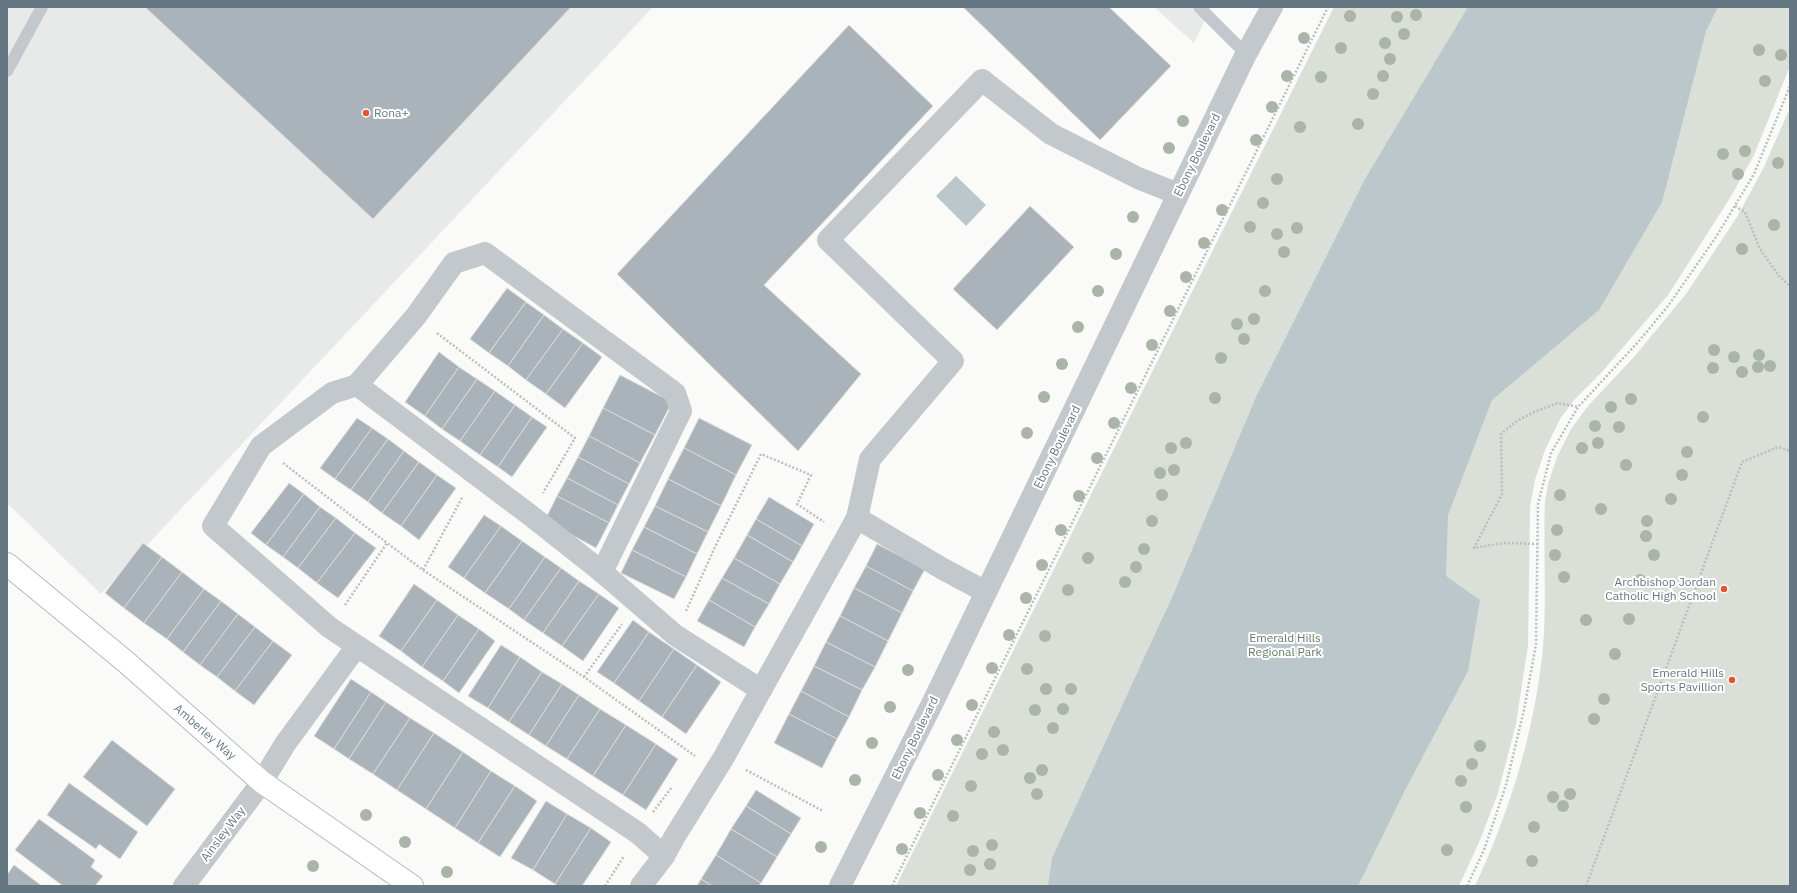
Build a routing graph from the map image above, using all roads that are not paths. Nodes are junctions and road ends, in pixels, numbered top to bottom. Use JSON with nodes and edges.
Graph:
{"nodes":[{"id":1,"x":42,"y":7,"type":"edge"},
{"id":2,"x":1199,"y":7,"type":"edge"},
{"id":3,"x":1272,"y":7,"type":"edge"},
{"id":4,"x":1246,"y":54,"type":"junction"},
{"id":5,"x":7,"y":71,"type":"edge"},
{"id":6,"x":1178,"y":194,"type":"junction"},
{"id":7,"x":357,"y":385,"type":"junction"},
{"id":8,"x":857,"y":518,"type":"junction"},
{"id":9,"x":7,"y":564,"type":"edge"},
{"id":10,"x":602,"y":572,"type":"junction"},
{"id":11,"x":986,"y":592,"type":"junction"},
{"id":12,"x":358,"y":646,"type":"junction"},
{"id":13,"x":761,"y":690,"type":"junction"},
{"id":14,"x":262,"y":782,"type":"junction"},
{"id":15,"x":664,"y":856,"type":"junction"},
{"id":16,"x":184,"y":886,"type":"edge"},
{"id":17,"x":412,"y":886,"type":"edge"},
{"id":18,"x":641,"y":886,"type":"edge"},
{"id":19,"x":840,"y":886,"type":"edge"}],
"edges":[{"from":1,"to":5,"type":"lane"},
{"from":2,"to":4,"type":"lane"},
{"from":3,"to":4,"type":"street","name":"Ebony Boulevard"},
{"from":4,"to":6,"type":"street","name":"Ebony Boulevard"},
{"from":6,"to":8,"type":"street"},
{"from":6,"to":11,"type":"street","name":"Ebony Boulevard"},
{"from":7,"to":10,"type":"street"},
{"from":7,"to":10,"type":"street"},
{"from":7,"to":12,"type":"street"},
{"from":8,"to":11,"type":"street"},
{"from":8,"to":13,"type":"street"},
{"from":9,"to":14,"type":"street","name":"Amberley Way"},
{"from":10,"to":13,"type":"street"},
{"from":11,"to":19,"type":"street","name":"Ebony Boulevard"},
{"from":12,"to":14,"type":"street","name":"Ainsley Way"},
{"from":12,"to":15,"type":"street"},
{"from":13,"to":15,"type":"street"},
{"from":14,"to":16,"type":"street","name":"Ainsley Way"},
{"from":14,"to":17,"type":"street","name":"Amberley Way"},
{"from":15,"to":18,"type":"street"}]}
